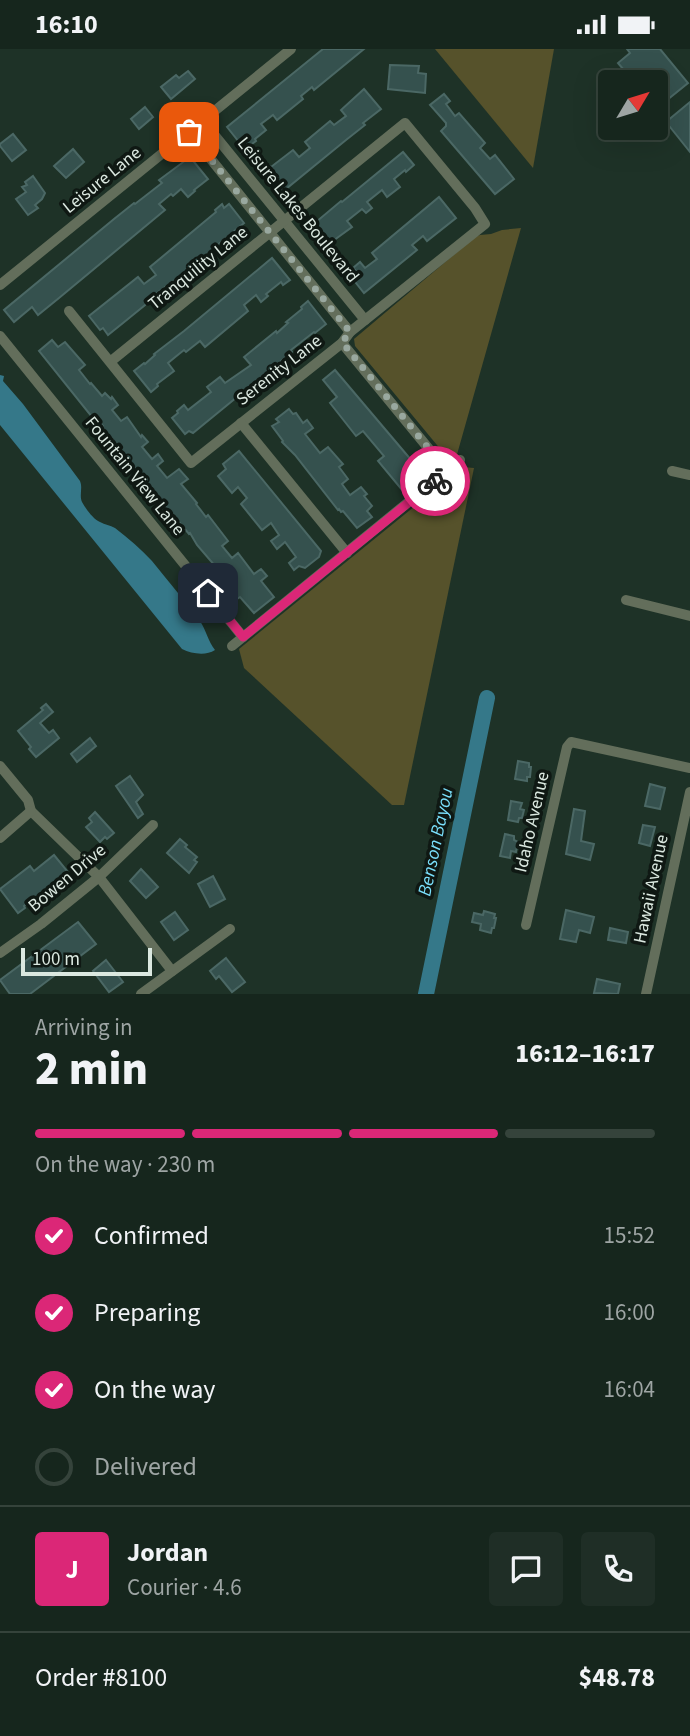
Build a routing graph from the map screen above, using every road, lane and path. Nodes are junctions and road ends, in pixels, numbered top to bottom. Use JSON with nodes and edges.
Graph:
{"nodes":[{"id":1,"x":291,"y":49,"type":"edge"},
{"id":2,"x":203,"y":121,"type":"junction"},
{"id":3,"x":189,"y":132,"type":"junction"},
{"id":4,"x":284,"y":221,"type":"junction"},
{"id":5,"x":485,"y":224,"type":"joint"},
{"id":6,"x":270,"y":232,"type":"junction"},
{"id":7,"x":0,"y":285,"type":"edge"},
{"id":8,"x":69,"y":311,"type":"dead end"},
{"id":9,"x":365,"y":320,"type":"junction"},
{"id":10,"x":350,"y":332,"type":"junction"},
{"id":11,"x":0,"y":336,"type":"edge"},
{"id":12,"x":342,"y":342,"type":"junction"},
{"id":13,"x":110,"y":362,"type":"junction"},
{"id":14,"x":241,"y":423,"type":"junction"},
{"id":15,"x":460,"y":460,"type":"dead end"},
{"id":16,"x":447,"y":471,"type":"junction"},
{"id":17,"x":672,"y":471,"type":"dead end"},
{"id":18,"x":690,"y":475,"type":"edge"},
{"id":19,"x":347,"y":552,"type":"junction"},
{"id":20,"x":626,"y":600,"type":"dead end"},
{"id":21,"x":690,"y":617,"type":"edge"},
{"id":22,"x":243,"y":637,"type":"junction"},
{"id":23,"x":232,"y":646,"type":"dead end"},
{"id":24,"x":0,"y":766,"type":"edge"},
{"id":25,"x":690,"y":768,"type":"edge"},
{"id":26,"x":690,"y":792,"type":"edge"},
{"id":27,"x":31,"y":811,"type":"junction"},
{"id":28,"x":153,"y":825,"type":"dead end"},
{"id":29,"x":0,"y":838,"type":"edge"},
{"id":30,"x":99,"y":877,"type":"junction"},
{"id":31,"x":526,"y":925,"type":"dead end"},
{"id":32,"x":230,"y":929,"type":"dead end"},
{"id":33,"x":0,"y":953,"type":"edge"},
{"id":34,"x":172,"y":971,"type":"junction"},
{"id":35,"x":141,"y":994,"type":"edge"},
{"id":36,"x":646,"y":994,"type":"edge"}],
"edges":[{"from":1,"to":2,"type":"street","name":"Leisure Lane"},
{"from":2,"to":3,"type":"street","name":"Leisure Lane"},
{"from":2,"to":4,"type":"street","name":"Leisure Lakes Boulevard"},
{"from":3,"to":6,"type":"street","name":"Leisure Lakes Boulevard"},
{"from":3,"to":7,"type":"street","name":"Leisure Lane"},
{"from":4,"to":5,"type":"street","name":"Tranquility Lane"},
{"from":4,"to":6,"type":"street","name":"Tranquility Lane"},
{"from":4,"to":9,"type":"street","name":"Leisure Lakes Boulevard"},
{"from":5,"to":9,"type":"street","name":"Serenity Lane"},
{"from":6,"to":10,"type":"street","name":"Leisure Lakes Boulevard"},
{"from":6,"to":13,"type":"street","name":"Tranquility Lane"},
{"from":8,"to":13,"type":"street"},
{"from":9,"to":10,"type":"street","name":"Serenity Lane"},
{"from":10,"to":12,"type":"street","name":"Serenity Lane"},
{"from":11,"to":22,"type":"street","name":"Fountain View Lane"},
{"from":12,"to":14,"type":"street","name":"Serenity Lane"},
{"from":12,"to":16,"type":"street"},
{"from":13,"to":14,"type":"street","name":"Serenity Lane"},
{"from":14,"to":19,"type":"street"},
{"from":15,"to":16,"type":"street"},
{"from":16,"to":19,"type":"street"},
{"from":17,"to":18,"type":"street"},
{"from":19,"to":22,"type":"street"},
{"from":20,"to":21,"type":"street"},
{"from":22,"to":23,"type":"street"},
{"from":24,"to":27,"type":"street"},
{"from":25,"to":31,"type":"street","name":"Idaho Avenue"},
{"from":26,"to":36,"type":"street","name":"Hawaii Avenue"},
{"from":27,"to":29,"type":"street"},
{"from":27,"to":30,"type":"street"},
{"from":28,"to":30,"type":"street","name":"Bowen Drive"},
{"from":30,"to":33,"type":"street","name":"Bowen Drive"},
{"from":30,"to":34,"type":"street"},
{"from":32,"to":34,"type":"street"},
{"from":34,"to":35,"type":"street"}]}
